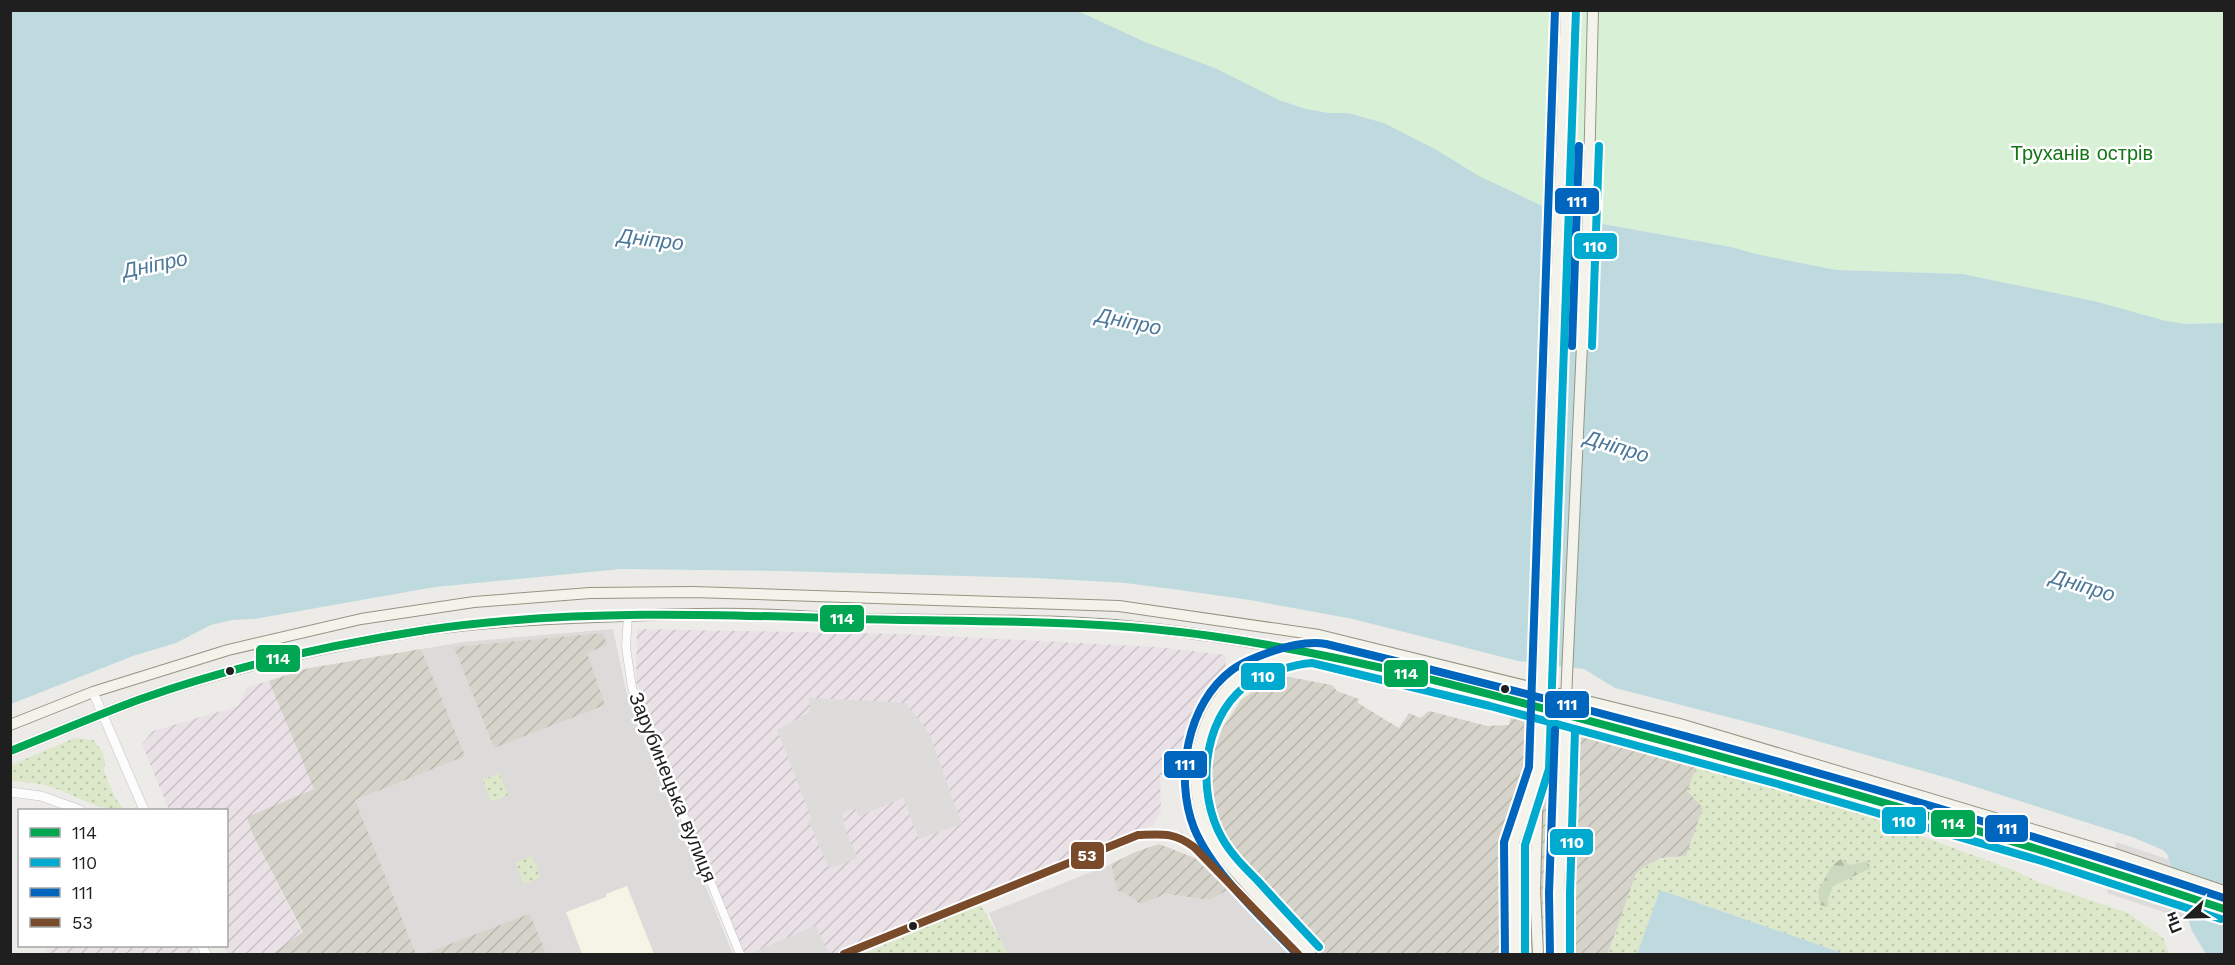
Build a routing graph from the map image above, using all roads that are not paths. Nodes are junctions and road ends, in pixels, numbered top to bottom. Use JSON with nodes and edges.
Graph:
{"nodes":[{"id":1,"x":1566,"y":10,"type":"edge"},
{"id":2,"x":1593,"y":10,"type":"edge"},
{"id":3,"x":628,"y":615,"type":"junction"},
{"id":4,"x":1309,"y":652,"type":"junction"},
{"id":5,"x":93,"y":692,"type":"junction"},
{"id":6,"x":102,"y":714,"type":"junction"},
{"id":7,"x":10,"y":725,"type":"edge"},
{"id":8,"x":10,"y":751,"type":"edge"},
{"id":9,"x":1539,"y":769,"type":"junction"},
{"id":10,"x":10,"y":792,"type":"edge"},
{"id":11,"x":77,"y":809,"type":"edge"},
{"id":12,"x":144,"y":809,"type":"edge"},
{"id":13,"x":2224,"y":891,"type":"edge"},
{"id":14,"x":2224,"y":909,"type":"edge"},
{"id":15,"x":740,"y":954,"type":"edge"},
{"id":16,"x":844,"y":954,"type":"edge"},
{"id":17,"x":1298,"y":954,"type":"edge"},
{"id":18,"x":1311,"y":954,"type":"edge"},
{"id":19,"x":1515,"y":954,"type":"edge"},
{"id":20,"x":1538,"y":954,"type":"edge"},
{"id":21,"x":1560,"y":954,"type":"edge"}],
"edges":[{"from":1,"to":9,"type":"main road","bridge":true},
{"from":2,"to":21,"type":"main road","bridge":true},
{"from":3,"to":4,"type":"main road"},
{"from":3,"to":6,"type":"main road"},
{"from":3,"to":15,"type":"street","name":"Зарубинецька вулиця"},
{"from":4,"to":14,"type":"main road"},
{"from":4,"to":18,"type":"main road"},
{"from":5,"to":6,"type":"street"},
{"from":5,"to":7,"type":"main road"},
{"from":5,"to":13,"type":"main road"},
{"from":6,"to":8,"type":"main road"},
{"from":6,"to":12,"type":"street"},
{"from":9,"to":19,"type":"main road"},
{"from":9,"to":20,"type":"main road"},
{"from":10,"to":11,"type":"street"},
{"from":16,"to":17,"type":"street"}]}
